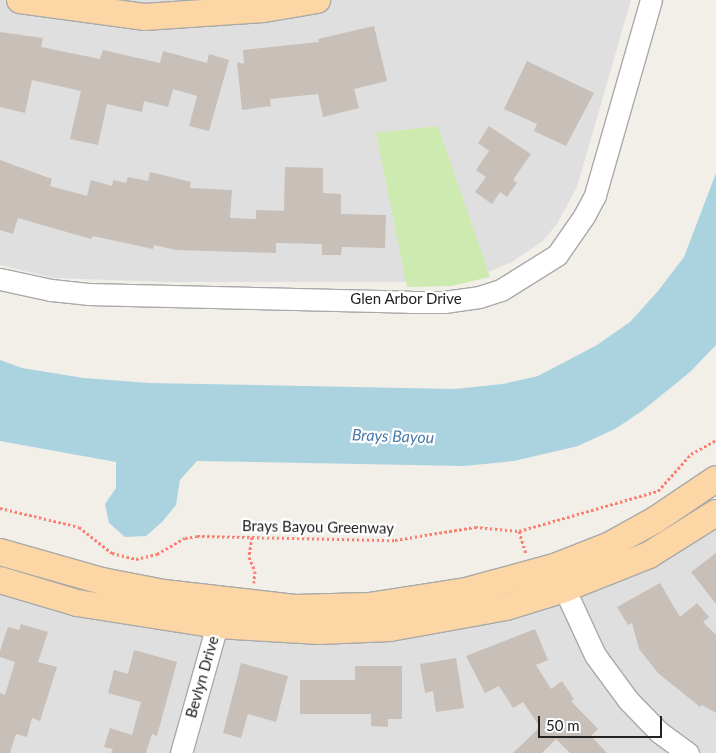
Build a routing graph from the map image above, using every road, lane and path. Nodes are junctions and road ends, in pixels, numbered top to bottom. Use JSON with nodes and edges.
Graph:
{"nodes":[{"id":1,"x":20,"y":0,"type":"edge"},
{"id":2,"x":317,"y":0,"type":"edge"},
{"id":3,"x":651,"y":0,"type":"edge"},
{"id":4,"x":167,"y":8,"type":"edge"},
{"id":5,"x":0,"y":278,"type":"edge"},
{"id":6,"x":716,"y":440,"type":"edge"},
{"id":7,"x":716,"y":478,"type":"edge"},
{"id":8,"x":0,"y":508,"type":"edge"},
{"id":9,"x":716,"y":513,"type":"edge"},
{"id":10,"x":252,"y":537,"type":"junction"},
{"id":11,"x":0,"y":552,"type":"edge"},
{"id":12,"x":559,"y":578,"type":"junction"},
{"id":13,"x":0,"y":580,"type":"edge"},
{"id":14,"x":251,"y":604,"type":"junction"},
{"id":15,"x":220,"y":613,"type":"junction"},
{"id":16,"x":181,"y":753,"type":"edge"},
{"id":17,"x":688,"y":753,"type":"edge"}],
"edges":[{"from":1,"to":4,"type":"main road"},
{"from":2,"to":4,"type":"main road"},
{"from":3,"to":5,"type":"street","name":"Glen Arbor Drive"},
{"from":6,"to":10,"type":"path","name":"Brays Bayou Greenway"},
{"from":7,"to":12,"type":"main road"},
{"from":8,"to":10,"type":"path","name":"Brays Bayou Greenway"},
{"from":9,"to":12,"type":"main road"},
{"from":10,"to":14,"type":"path"},
{"from":11,"to":15,"type":"main road"},
{"from":12,"to":14,"type":"main road"},
{"from":12,"to":15,"type":"main road"},
{"from":12,"to":17,"type":"street"},
{"from":13,"to":15,"type":"main road"},
{"from":14,"to":15,"type":"main road"},
{"from":15,"to":16,"type":"street","name":"Bevlyn Drive"}]}
